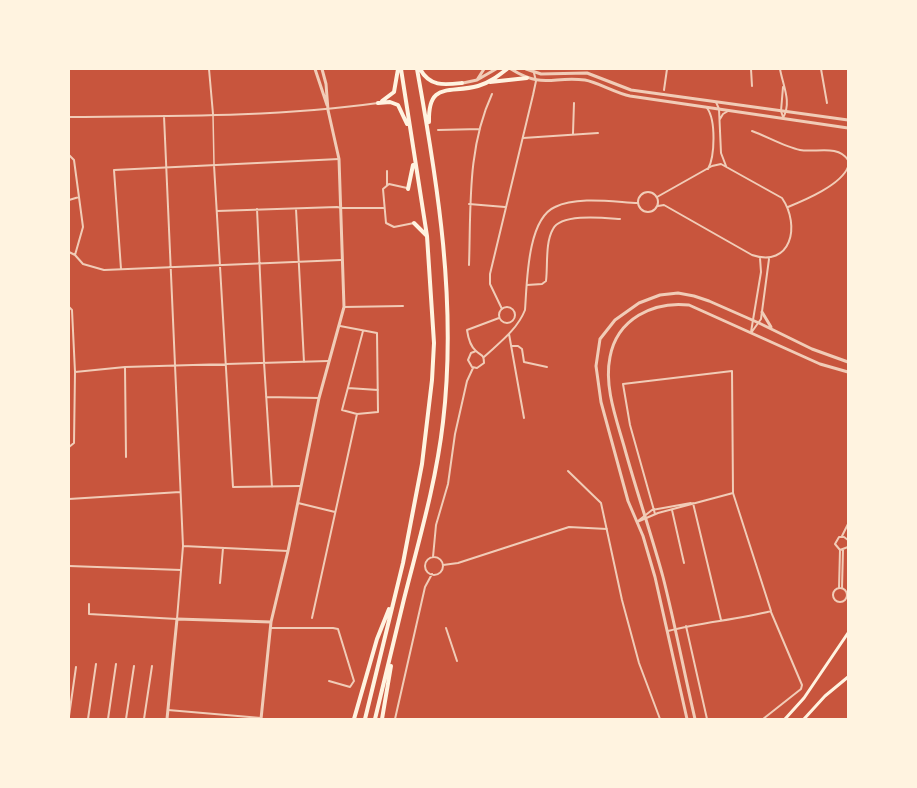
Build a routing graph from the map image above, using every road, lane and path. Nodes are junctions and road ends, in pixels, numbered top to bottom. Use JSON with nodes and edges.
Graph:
{"nodes":[{"id":1,"x":208,"y":69,"type":"edge"},
{"id":2,"x":315,"y":69,"type":"edge"},
{"id":3,"x":322,"y":69,"type":"edge"},
{"id":4,"x":399,"y":69,"type":"edge"},
{"id":5,"x":419,"y":69,"type":"edge"},
{"id":6,"x":484,"y":69,"type":"edge"},
{"id":7,"x":496,"y":69,"type":"edge"},
{"id":8,"x":509,"y":69,"type":"edge"},
{"id":9,"x":526,"y":69,"type":"edge"},
{"id":10,"x":588,"y":69,"type":"edge"},
{"id":11,"x":667,"y":69,"type":"edge"},
{"id":12,"x":751,"y":69,"type":"edge"},
{"id":13,"x":780,"y":69,"type":"edge"},
{"id":14,"x":821,"y":69,"type":"edge"},
{"id":15,"x":534,"y":73,"type":"junction"},
{"id":16,"x":581,"y":73,"type":"junction"},
{"id":17,"x":527,"y":78,"type":"junction"},
{"id":18,"x":477,"y":80,"type":"junction"},
{"id":19,"x":536,"y":81,"type":"junction"},
{"id":20,"x":462,"y":83,"type":"joint"},
{"id":21,"x":481,"y":85,"type":"junction"},
{"id":22,"x":783,"y":85,"type":"junction"},
{"id":23,"x":752,"y":86,"type":"dead end"},
{"id":24,"x":664,"y":90,"type":"dead end"},
{"id":25,"x":492,"y":94,"type":"dead end"},
{"id":26,"x":715,"y":102,"type":"junction"},
{"id":27,"x":378,"y":103,"type":"junction"},
{"id":28,"x":574,"y":103,"type":"dead end"},
{"id":29,"x":827,"y":103,"type":"dead end"},
{"id":30,"x":705,"y":107,"type":"junction"},
{"id":31,"x":719,"y":109,"type":"junction"},
{"id":32,"x":328,"y":110,"type":"junction"},
{"id":33,"x":730,"y":110,"type":"junction"},
{"id":34,"x":781,"y":111,"type":"junction"},
{"id":35,"x":786,"y":112,"type":"junction"},
{"id":36,"x":213,"y":114,"type":"junction"},
{"id":37,"x":164,"y":116,"type":"junction"},
{"id":38,"x":69,"y":117,"type":"edge"},
{"id":39,"x":783,"y":118,"type":"junction"},
{"id":40,"x":848,"y":120,"type":"edge"},
{"id":41,"x":720,"y":122,"type":"junction"},
{"id":42,"x":848,"y":128,"type":"edge"},
{"id":43,"x":480,"y":129,"type":"junction"},
{"id":44,"x":438,"y":130,"type":"dead end"},
{"id":45,"x":752,"y":131,"type":"dead end"},
{"id":46,"x":598,"y":133,"type":"dead end"},
{"id":47,"x":572,"y":135,"type":"junction"},
{"id":48,"x":429,"y":136,"type":"junction"},
{"id":49,"x":411,"y":137,"type":"junction"},
{"id":50,"x":522,"y":138,"type":"junction"},
{"id":51,"x":69,"y":155,"type":"edge"},
{"id":52,"x":339,"y":159,"type":"junction"},
{"id":53,"x":848,"y":160,"type":"edge"},
{"id":54,"x":414,"y":162,"type":"junction"},
{"id":55,"x":214,"y":165,"type":"junction"},
{"id":56,"x":726,"y":166,"type":"junction"},
{"id":57,"x":848,"y":167,"type":"edge"},
{"id":58,"x":166,"y":168,"type":"junction"},
{"id":59,"x":708,"y":169,"type":"junction"},
{"id":60,"x":387,"y":171,"type":"dead end"},
{"id":61,"x":387,"y":185,"type":"junction"},
{"id":62,"x":408,"y":189,"type":"joint"},
{"id":63,"x":79,"y":197,"type":"junction"},
{"id":64,"x":657,"y":197,"type":"junction"},
{"id":65,"x":69,"y":200,"type":"edge"},
{"id":66,"x":638,"y":203,"type":"junction"},
{"id":67,"x":469,"y":204,"type":"junction"},
{"id":68,"x":658,"y":206,"type":"junction"},
{"id":69,"x":505,"y":207,"type":"junction"},
{"id":70,"x":788,"y":207,"type":"junction"},
{"id":71,"x":296,"y":208,"type":"junction"},
{"id":72,"x":342,"y":208,"type":"junction"},
{"id":73,"x":383,"y":208,"type":"junction"},
{"id":74,"x":257,"y":209,"type":"junction"},
{"id":75,"x":217,"y":211,"type":"junction"},
{"id":76,"x":621,"y":219,"type":"dead end"},
{"id":77,"x":414,"y":223,"type":"joint"},
{"id":78,"x":427,"y":236,"type":"junction"},
{"id":79,"x":69,"y":252,"type":"edge"},
{"id":80,"x":75,"y":255,"type":"junction"},
{"id":81,"x":760,"y":258,"type":"junction"},
{"id":82,"x":770,"y":258,"type":"junction"},
{"id":83,"x":341,"y":260,"type":"junction"},
{"id":84,"x":298,"y":261,"type":"junction"},
{"id":85,"x":260,"y":263,"type":"junction"},
{"id":86,"x":220,"y":264,"type":"junction"},
{"id":87,"x":469,"y":265,"type":"dead end"},
{"id":88,"x":170,"y":266,"type":"junction"},
{"id":89,"x":121,"y":269,"type":"junction"},
{"id":90,"x":527,"y":285,"type":"junction"},
{"id":91,"x":403,"y":306,"type":"dead end"},
{"id":92,"x":69,"y":307,"type":"edge"},
{"id":93,"x":344,"y":307,"type":"junction"},
{"id":94,"x":502,"y":309,"type":"junction"},
{"id":95,"x":762,"y":312,"type":"junction"},
{"id":96,"x":499,"y":318,"type":"junction"},
{"id":97,"x":753,"y":320,"type":"junction"},
{"id":98,"x":759,"y":322,"type":"junction"},
{"id":99,"x":340,"y":326,"type":"junction"},
{"id":100,"x":775,"y":330,"type":"junction"},
{"id":101,"x":363,"y":331,"type":"junction"},
{"id":102,"x":751,"y":333,"type":"junction"},
{"id":103,"x":509,"y":334,"type":"junction"},
{"id":104,"x":512,"y":346,"type":"junction"},
{"id":105,"x":476,"y":351,"type":"junction"},
{"id":106,"x":484,"y":357,"type":"junction"},
{"id":107,"x":328,"y":361,"type":"junction"},
{"id":108,"x":303,"y":362,"type":"junction"},
{"id":109,"x":848,"y":362,"type":"edge"},
{"id":110,"x":264,"y":363,"type":"junction"},
{"id":111,"x":226,"y":365,"type":"junction"},
{"id":112,"x":175,"y":366,"type":"junction"},
{"id":113,"x":547,"y":367,"type":"dead end"},
{"id":114,"x":125,"y":368,"type":"junction"},
{"id":115,"x":473,"y":368,"type":"junction"},
{"id":116,"x":75,"y":372,"type":"junction"},
{"id":117,"x":848,"y":372,"type":"edge"},
{"id":118,"x":348,"y":388,"type":"junction"},
{"id":119,"x":378,"y":390,"type":"junction"},
{"id":120,"x":266,"y":398,"type":"junction"},
{"id":121,"x":319,"y":398,"type":"junction"},
{"id":122,"x":357,"y":414,"type":"junction"},
{"id":123,"x":524,"y":418,"type":"dead end"},
{"id":124,"x":69,"y":447,"type":"edge"},
{"id":125,"x":126,"y":457,"type":"dead end"},
{"id":126,"x":568,"y":471,"type":"dead end"},
{"id":127,"x":302,"y":486,"type":"junction"},
{"id":128,"x":272,"y":487,"type":"junction"},
{"id":129,"x":181,"y":492,"type":"junction"},
{"id":130,"x":733,"y":493,"type":"junction"},
{"id":131,"x":69,"y":499,"type":"edge"},
{"id":132,"x":298,"y":503,"type":"junction"},
{"id":133,"x":693,"y":503,"type":"junction"},
{"id":134,"x":652,"y":510,"type":"junction"},
{"id":135,"x":672,"y":510,"type":"junction"},
{"id":136,"x":335,"y":512,"type":"junction"},
{"id":137,"x":655,"y":514,"type":"junction"},
{"id":138,"x":644,"y":515,"type":"junction"},
{"id":139,"x":645,"y":520,"type":"junction"},
{"id":140,"x":637,"y":522,"type":"junction"},
{"id":141,"x":848,"y":524,"type":"edge"},
{"id":142,"x":608,"y":529,"type":"junction"},
{"id":143,"x":842,"y":536,"type":"junction"},
{"id":144,"x":848,"y":540,"type":"edge"},
{"id":145,"x":183,"y":546,"type":"junction"},
{"id":146,"x":848,"y":547,"type":"edge"},
{"id":147,"x":223,"y":548,"type":"junction"},
{"id":148,"x":842,"y":550,"type":"junction"},
{"id":149,"x":288,"y":551,"type":"junction"},
{"id":150,"x":434,"y":557,"type":"junction"},
{"id":151,"x":684,"y":563,"type":"dead end"},
{"id":152,"x":443,"y":565,"type":"junction"},
{"id":153,"x":69,"y":566,"type":"edge"},
{"id":154,"x":181,"y":570,"type":"junction"},
{"id":155,"x":432,"y":574,"type":"junction"},
{"id":156,"x":220,"y":583,"type":"dead end"},
{"id":157,"x":840,"y":588,"type":"junction"},
{"id":158,"x":395,"y":594,"type":"junction"},
{"id":159,"x":89,"y":604,"type":"dead end"},
{"id":160,"x":771,"y":611,"type":"junction"},
{"id":161,"x":177,"y":618,"type":"junction"},
{"id":162,"x":312,"y":618,"type":"dead end"},
{"id":163,"x":721,"y":620,"type":"junction"},
{"id":164,"x":271,"y":622,"type":"junction"},
{"id":165,"x":686,"y":626,"type":"junction"},
{"id":166,"x":270,"y":628,"type":"junction"},
{"id":167,"x":446,"y":628,"type":"dead end"},
{"id":168,"x":675,"y":629,"type":"junction"},
{"id":169,"x":668,"y":631,"type":"junction"},
{"id":170,"x":848,"y":633,"type":"edge"},
{"id":171,"x":395,"y":638,"type":"junction"},
{"id":172,"x":457,"y":661,"type":"dead end"},
{"id":173,"x":96,"y":664,"type":"dead end"},
{"id":174,"x":116,"y":664,"type":"dead end"},
{"id":175,"x":134,"y":666,"type":"dead end"},
{"id":176,"x":152,"y":666,"type":"dead end"},
{"id":177,"x":76,"y":667,"type":"dead end"},
{"id":178,"x":848,"y":677,"type":"edge"},
{"id":179,"x":329,"y":681,"type":"dead end"},
{"id":180,"x":168,"y":710,"type":"junction"},
{"id":181,"x":69,"y":716,"type":"edge"},
{"id":182,"x":88,"y":719,"type":"edge"},
{"id":183,"x":108,"y":719,"type":"edge"},
{"id":184,"x":126,"y":719,"type":"edge"},
{"id":185,"x":144,"y":719,"type":"edge"},
{"id":186,"x":167,"y":719,"type":"edge"},
{"id":187,"x":261,"y":719,"type":"edge"},
{"id":188,"x":354,"y":719,"type":"edge"},
{"id":189,"x":364,"y":719,"type":"edge"},
{"id":190,"x":375,"y":719,"type":"edge"},
{"id":191,"x":382,"y":719,"type":"edge"},
{"id":192,"x":395,"y":719,"type":"edge"},
{"id":193,"x":660,"y":719,"type":"edge"},
{"id":194,"x":687,"y":719,"type":"edge"},
{"id":195,"x":695,"y":719,"type":"edge"},
{"id":196,"x":707,"y":719,"type":"edge"},
{"id":197,"x":763,"y":719,"type":"edge"},
{"id":198,"x":785,"y":719,"type":"edge"},
{"id":199,"x":804,"y":719,"type":"edge"}],
"edges":[{"from":1,"to":36,"type":"street"},
{"from":2,"to":32,"type":"street"},
{"from":3,"to":32,"type":"street"},
{"from":4,"to":27,"type":"highway"},
{"from":4,"to":49,"type":"highway"},
{"from":5,"to":20,"type":"highway"},
{"from":5,"to":48,"type":"highway"},
{"from":6,"to":18,"type":"street"},
{"from":7,"to":18,"type":"street"},
{"from":8,"to":17,"type":"street"},
{"from":8,"to":21,"type":"highway"},
{"from":9,"to":15,"type":"street"},
{"from":10,"to":16,"type":"street"},
{"from":11,"to":24,"type":"street"},
{"from":12,"to":23,"type":"street"},
{"from":13,"to":22,"type":"street"},
{"from":14,"to":29,"type":"street"},
{"from":15,"to":16,"type":"street"},
{"from":15,"to":19,"type":"street"},
{"from":16,"to":26,"type":"street"},
{"from":17,"to":19,"type":"street"},
{"from":17,"to":21,"type":"highway"},
{"from":18,"to":20,"type":"street"},
{"from":19,"to":30,"type":"street"},
{"from":19,"to":50,"type":"street"},
{"from":21,"to":48,"type":"highway"},
{"from":22,"to":34,"type":"street"},
{"from":22,"to":35,"type":"street"},
{"from":25,"to":43,"type":"street"},
{"from":26,"to":31,"type":"street"},
{"from":26,"to":34,"type":"street"},
{"from":27,"to":32,"type":"street"},
{"from":27,"to":49,"type":"highway"},
{"from":28,"to":47,"type":"street"},
{"from":30,"to":31,"type":"street"},
{"from":30,"to":59,"type":"street"},
{"from":31,"to":33,"type":"street"},
{"from":31,"to":41,"type":"street"},
{"from":32,"to":36,"type":"street"},
{"from":32,"to":52,"type":"street"},
{"from":33,"to":39,"type":"street"},
{"from":33,"to":41,"type":"street"},
{"from":34,"to":35,"type":"street"},
{"from":34,"to":39,"type":"street"},
{"from":35,"to":39,"type":"street"},
{"from":35,"to":40,"type":"street"},
{"from":36,"to":37,"type":"street"},
{"from":36,"to":55,"type":"street"},
{"from":37,"to":38,"type":"street"},
{"from":37,"to":58,"type":"street"},
{"from":39,"to":42,"type":"street"},
{"from":41,"to":56,"type":"street"},
{"from":43,"to":44,"type":"street"},
{"from":43,"to":67,"type":"street"},
{"from":45,"to":53,"type":"street"},
{"from":46,"to":47,"type":"street"},
{"from":47,"to":50,"type":"street"},
{"from":48,"to":171,"type":"highway"},
{"from":49,"to":54,"type":"highway"},
{"from":50,"to":69,"type":"street"},
{"from":51,"to":63,"type":"street"},
{"from":52,"to":55,"type":"street"},
{"from":52,"to":72,"type":"street"},
{"from":54,"to":62,"type":"highway"},
{"from":54,"to":78,"type":"highway"},
{"from":55,"to":58,"type":"street"},
{"from":55,"to":75,"type":"street"},
{"from":56,"to":59,"type":"street"},
{"from":56,"to":70,"type":"street"},
{"from":57,"to":70,"type":"street"},
{"from":58,"to":88,"type":"street"},
{"from":58,"to":89,"type":"street"},
{"from":59,"to":64,"type":"street"},
{"from":60,"to":61,"type":"street"},
{"from":61,"to":62,"type":"street"},
{"from":61,"to":73,"type":"street"},
{"from":63,"to":65,"type":"street"},
{"from":63,"to":80,"type":"street"},
{"from":64,"to":66,"type":"street"},
{"from":64,"to":68,"type":"street"},
{"from":66,"to":68,"type":"street"},
{"from":66,"to":90,"type":"street"},
{"from":67,"to":69,"type":"street"},
{"from":67,"to":87,"type":"street"},
{"from":68,"to":81,"type":"street"},
{"from":69,"to":94,"type":"street"},
{"from":70,"to":82,"type":"street"},
{"from":71,"to":72,"type":"street"},
{"from":71,"to":74,"type":"street"},
{"from":71,"to":84,"type":"street"},
{"from":72,"to":73,"type":"street"},
{"from":72,"to":83,"type":"street"},
{"from":73,"to":77,"type":"street"},
{"from":74,"to":75,"type":"street"},
{"from":74,"to":85,"type":"street"},
{"from":75,"to":86,"type":"street"},
{"from":76,"to":90,"type":"street"},
{"from":77,"to":78,"type":"highway"},
{"from":78,"to":158,"type":"highway"},
{"from":79,"to":80,"type":"street"},
{"from":80,"to":89,"type":"street"},
{"from":81,"to":82,"type":"street"},
{"from":81,"to":97,"type":"street"},
{"from":82,"to":95,"type":"street"},
{"from":83,"to":84,"type":"street"},
{"from":83,"to":93,"type":"street"},
{"from":84,"to":85,"type":"street"},
{"from":84,"to":108,"type":"street"},
{"from":85,"to":86,"type":"street"},
{"from":85,"to":110,"type":"street"},
{"from":86,"to":88,"type":"street"},
{"from":86,"to":111,"type":"street"},
{"from":88,"to":89,"type":"street"},
{"from":88,"to":112,"type":"street"},
{"from":90,"to":103,"type":"street"},
{"from":91,"to":93,"type":"street"},
{"from":92,"to":116,"type":"street"},
{"from":93,"to":99,"type":"street"},
{"from":94,"to":96,"type":"street"},
{"from":94,"to":96,"type":"street"},
{"from":95,"to":98,"type":"street"},
{"from":95,"to":100,"type":"street"},
{"from":96,"to":105,"type":"street"},
{"from":97,"to":98,"type":"street"},
{"from":97,"to":102,"type":"street"},
{"from":97,"to":140,"type":"street"},
{"from":98,"to":100,"type":"street"},
{"from":98,"to":102,"type":"street"},
{"from":99,"to":101,"type":"street"},
{"from":99,"to":107,"type":"street"},
{"from":100,"to":109,"type":"street"},
{"from":101,"to":118,"type":"street"},
{"from":101,"to":119,"type":"street"},
{"from":102,"to":117,"type":"street"},
{"from":102,"to":138,"type":"street"},
{"from":103,"to":104,"type":"street"},
{"from":103,"to":106,"type":"street"},
{"from":104,"to":113,"type":"street"},
{"from":104,"to":123,"type":"street"},
{"from":105,"to":106,"type":"street"},
{"from":105,"to":115,"type":"street"},
{"from":106,"to":115,"type":"street"},
{"from":107,"to":108,"type":"street"},
{"from":107,"to":121,"type":"street"},
{"from":108,"to":110,"type":"street"},
{"from":110,"to":111,"type":"street"},
{"from":110,"to":120,"type":"street"},
{"from":111,"to":112,"type":"street"},
{"from":111,"to":128,"type":"street"},
{"from":112,"to":114,"type":"street"},
{"from":112,"to":129,"type":"street"},
{"from":114,"to":116,"type":"street"},
{"from":114,"to":125,"type":"street"},
{"from":115,"to":150,"type":"street"},
{"from":116,"to":124,"type":"street"},
{"from":118,"to":119,"type":"street"},
{"from":118,"to":122,"type":"street"},
{"from":119,"to":122,"type":"street"},
{"from":120,"to":121,"type":"street"},
{"from":120,"to":128,"type":"street"},
{"from":121,"to":127,"type":"street"},
{"from":122,"to":136,"type":"street"},
{"from":126,"to":142,"type":"street"},
{"from":127,"to":128,"type":"street"},
{"from":127,"to":132,"type":"street"},
{"from":129,"to":131,"type":"street"},
{"from":129,"to":145,"type":"street"},
{"from":130,"to":133,"type":"street"},
{"from":130,"to":134,"type":"street"},
{"from":130,"to":160,"type":"street"},
{"from":132,"to":136,"type":"street"},
{"from":132,"to":149,"type":"street"},
{"from":133,"to":134,"type":"street"},
{"from":133,"to":135,"type":"street"},
{"from":133,"to":163,"type":"street"},
{"from":134,"to":137,"type":"street"},
{"from":134,"to":138,"type":"street"},
{"from":135,"to":137,"type":"street"},
{"from":135,"to":151,"type":"street"},
{"from":136,"to":162,"type":"street"},
{"from":137,"to":139,"type":"street"},
{"from":138,"to":139,"type":"street"},
{"from":138,"to":140,"type":"street"},
{"from":139,"to":140,"type":"street"},
{"from":139,"to":168,"type":"street"},
{"from":140,"to":169,"type":"street"},
{"from":141,"to":143,"type":"street"},
{"from":142,"to":152,"type":"street"},
{"from":142,"to":193,"type":"street"},
{"from":143,"to":144,"type":"street"},
{"from":143,"to":148,"type":"street"},
{"from":145,"to":147,"type":"street"},
{"from":145,"to":154,"type":"street"},
{"from":146,"to":148,"type":"street"},
{"from":147,"to":149,"type":"street"},
{"from":147,"to":156,"type":"street"},
{"from":148,"to":157,"type":"street"},
{"from":149,"to":164,"type":"street"},
{"from":150,"to":152,"type":"street"},
{"from":150,"to":155,"type":"street"},
{"from":152,"to":155,"type":"street"},
{"from":153,"to":154,"type":"street"},
{"from":154,"to":161,"type":"street"},
{"from":155,"to":192,"type":"street"},
{"from":157,"to":157,"type":"street"},
{"from":158,"to":188,"type":"highway"},
{"from":158,"to":189,"type":"highway"},
{"from":159,"to":161,"type":"street"},
{"from":160,"to":163,"type":"street"},
{"from":160,"to":197,"type":"street"},
{"from":161,"to":164,"type":"street"},
{"from":161,"to":180,"type":"street"},
{"from":163,"to":165,"type":"street"},
{"from":164,"to":166,"type":"street"},
{"from":165,"to":168,"type":"street"},
{"from":165,"to":196,"type":"street"},
{"from":166,"to":179,"type":"street"},
{"from":166,"to":187,"type":"street"},
{"from":167,"to":172,"type":"street"},
{"from":168,"to":169,"type":"street"},
{"from":168,"to":195,"type":"street"},
{"from":169,"to":194,"type":"street"},
{"from":170,"to":198,"type":"main road"},
{"from":171,"to":190,"type":"highway"},
{"from":171,"to":191,"type":"highway"},
{"from":173,"to":182,"type":"street"},
{"from":174,"to":183,"type":"street"},
{"from":175,"to":184,"type":"street"},
{"from":176,"to":185,"type":"street"},
{"from":177,"to":181,"type":"street"},
{"from":178,"to":199,"type":"main road"},
{"from":180,"to":186,"type":"street"},
{"from":180,"to":187,"type":"street"}]}
